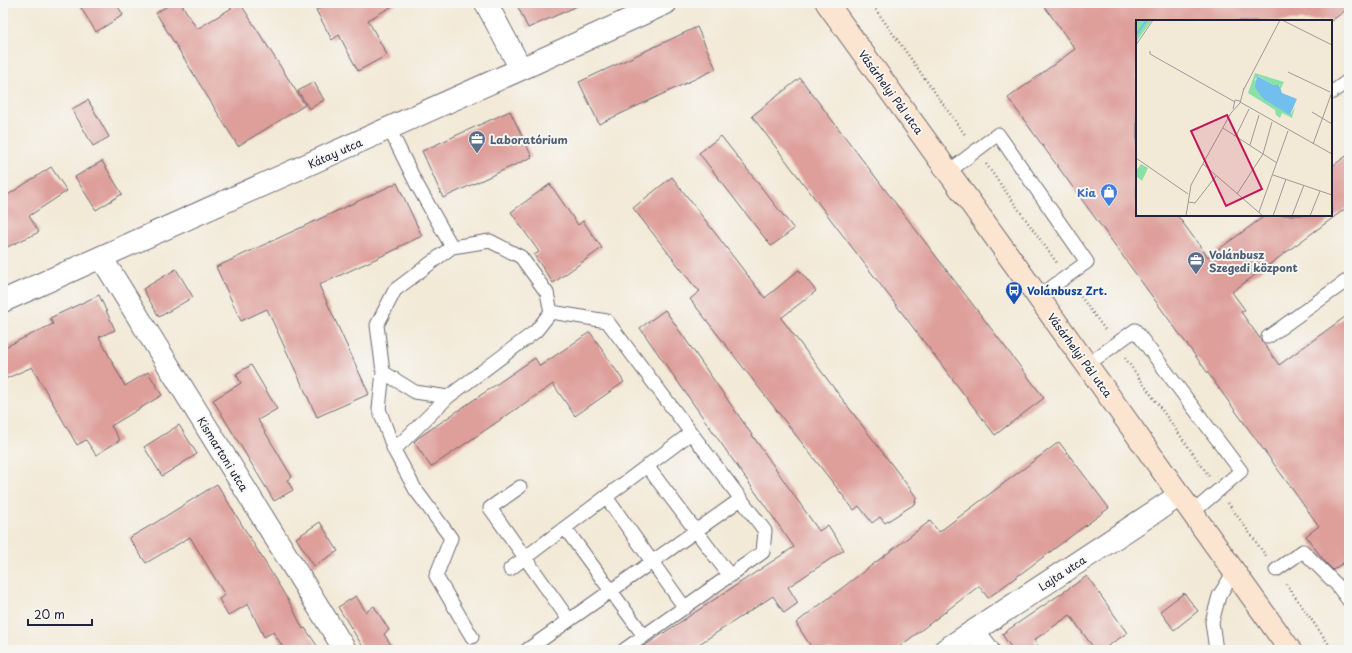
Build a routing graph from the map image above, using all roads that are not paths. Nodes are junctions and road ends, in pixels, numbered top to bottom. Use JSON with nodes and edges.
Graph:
{"nodes":[{"id":1,"x":486,"y":3,"type":"edge"},
{"id":2,"x":666,"y":3,"type":"edge"},
{"id":3,"x":827,"y":3,"type":"edge"},
{"id":4,"x":521,"y":69,"type":"junction"},
{"id":5,"x":1349,"y":80,"type":"edge"},
{"id":6,"x":1332,"y":92,"type":"edge"},
{"id":7,"x":389,"y":128,"type":"junction"},
{"id":8,"x":948,"y":172,"type":"junction"},
{"id":9,"x":452,"y":247,"type":"junction"},
{"id":10,"x":101,"y":257,"type":"junction"},
{"id":11,"x":1349,"y":279,"type":"edge"},
{"id":12,"x":1038,"y":297,"type":"junction"},
{"id":13,"x":3,"y":301,"type":"edge"},
{"id":14,"x":551,"y":312,"type":"junction"},
{"id":15,"x":1268,"y":337,"type":"dead end"},
{"id":16,"x":1087,"y":365,"type":"junction"},
{"id":17,"x":383,"y":372,"type":"junction"},
{"id":18,"x":448,"y":397,"type":"junction"},
{"id":19,"x":691,"y":433,"type":"junction"},
{"id":20,"x":394,"y":450,"type":"junction"},
{"id":21,"x":647,"y":466,"type":"junction"},
{"id":22,"x":520,"y":487,"type":"dead end"},
{"id":23,"x":1180,"y":495,"type":"junction"},
{"id":24,"x":606,"y":497,"type":"junction"},
{"id":25,"x":741,"y":499,"type":"junction"},
{"id":26,"x":1192,"y":513,"type":"junction"},
{"id":27,"x":565,"y":528,"type":"junction"},
{"id":28,"x":696,"y":530,"type":"junction"},
{"id":29,"x":525,"y":558,"type":"junction"},
{"id":30,"x":652,"y":562,"type":"junction"},
{"id":31,"x":510,"y":569,"type":"dead end"},
{"id":32,"x":1276,"y":570,"type":"road end"},
{"id":33,"x":1234,"y":572,"type":"junction"},
{"id":34,"x":730,"y":576,"type":"junction"},
{"id":35,"x":611,"y":590,"type":"junction"},
{"id":36,"x":1349,"y":602,"type":"edge"},
{"id":37,"x":685,"y":608,"type":"junction"},
{"id":38,"x":569,"y":620,"type":"junction"},
{"id":39,"x":974,"y":632,"type":"junction"},
{"id":40,"x":644,"y":636,"type":"junction"},
{"id":41,"x":472,"y":637,"type":"dead end"},
{"id":42,"x":345,"y":650,"type":"edge"},
{"id":43,"x":527,"y":650,"type":"edge"},
{"id":44,"x":624,"y":650,"type":"edge"},
{"id":45,"x":945,"y":650,"type":"edge"},
{"id":46,"x":988,"y":650,"type":"edge"},
{"id":47,"x":1216,"y":650,"type":"edge"},
{"id":48,"x":1290,"y":650,"type":"edge"}],
"edges":[{"from":1,"to":4,"type":"street"},
{"from":2,"to":4,"type":"street","name":"Kátay utca"},
{"from":3,"to":8,"type":"main road","name":"Vásárhelyi Pál utca"},
{"from":4,"to":7,"type":"street","name":"Kátay utca"},
{"from":5,"to":6,"type":"lane"},
{"from":7,"to":9,"type":"lane"},
{"from":7,"to":10,"type":"street","name":"Kátay utca"},
{"from":8,"to":12,"type":"main road","name":"Vásárhelyi Pál utca"},
{"from":8,"to":12,"type":"lane"},
{"from":9,"to":14,"type":"lane"},
{"from":9,"to":17,"type":"lane"},
{"from":10,"to":13,"type":"street","name":"Kátay utca"},
{"from":10,"to":42,"type":"street","name":"Kismartoni utca"},
{"from":11,"to":15,"type":"lane"},
{"from":12,"to":16,"type":"main road","name":"Vásárhelyi Pál utca"},
{"from":14,"to":18,"type":"lane"},
{"from":14,"to":19,"type":"lane"},
{"from":16,"to":23,"type":"main road","name":"Vásárhelyi Pál utca"},
{"from":16,"to":26,"type":"lane"},
{"from":17,"to":18,"type":"lane"},
{"from":17,"to":20,"type":"lane"},
{"from":18,"to":20,"type":"lane"},
{"from":19,"to":21,"type":"lane"},
{"from":19,"to":25,"type":"lane"},
{"from":20,"to":41,"type":"lane"},
{"from":21,"to":24,"type":"lane"},
{"from":21,"to":28,"type":"lane"},
{"from":22,"to":29,"type":"lane"},
{"from":23,"to":26,"type":"main road","name":"Vásárhelyi Pál utca"},
{"from":23,"to":39,"type":"street","name":"Lajta utca"},
{"from":24,"to":27,"type":"lane"},
{"from":24,"to":30,"type":"lane"},
{"from":25,"to":28,"type":"lane"},
{"from":25,"to":34,"type":"lane"},
{"from":26,"to":33,"type":"main road","name":"Vásárhelyi Pál utca"},
{"from":27,"to":29,"type":"lane"},
{"from":27,"to":35,"type":"lane"},
{"from":28,"to":30,"type":"lane"},
{"from":28,"to":34,"type":"lane"},
{"from":29,"to":31,"type":"lane"},
{"from":29,"to":38,"type":"lane"},
{"from":30,"to":35,"type":"lane"},
{"from":30,"to":37,"type":"lane"},
{"from":32,"to":36,"type":"lane"},
{"from":33,"to":47,"type":"lane"},
{"from":33,"to":48,"type":"main road","name":"Vásárhelyi Pál utca"},
{"from":34,"to":37,"type":"lane"},
{"from":35,"to":38,"type":"lane"},
{"from":35,"to":40,"type":"lane"},
{"from":37,"to":40,"type":"lane"},
{"from":38,"to":43,"type":"lane"},
{"from":39,"to":45,"type":"street","name":"Lajta utca"},
{"from":39,"to":46,"type":"street"},
{"from":40,"to":44,"type":"lane"}]}
